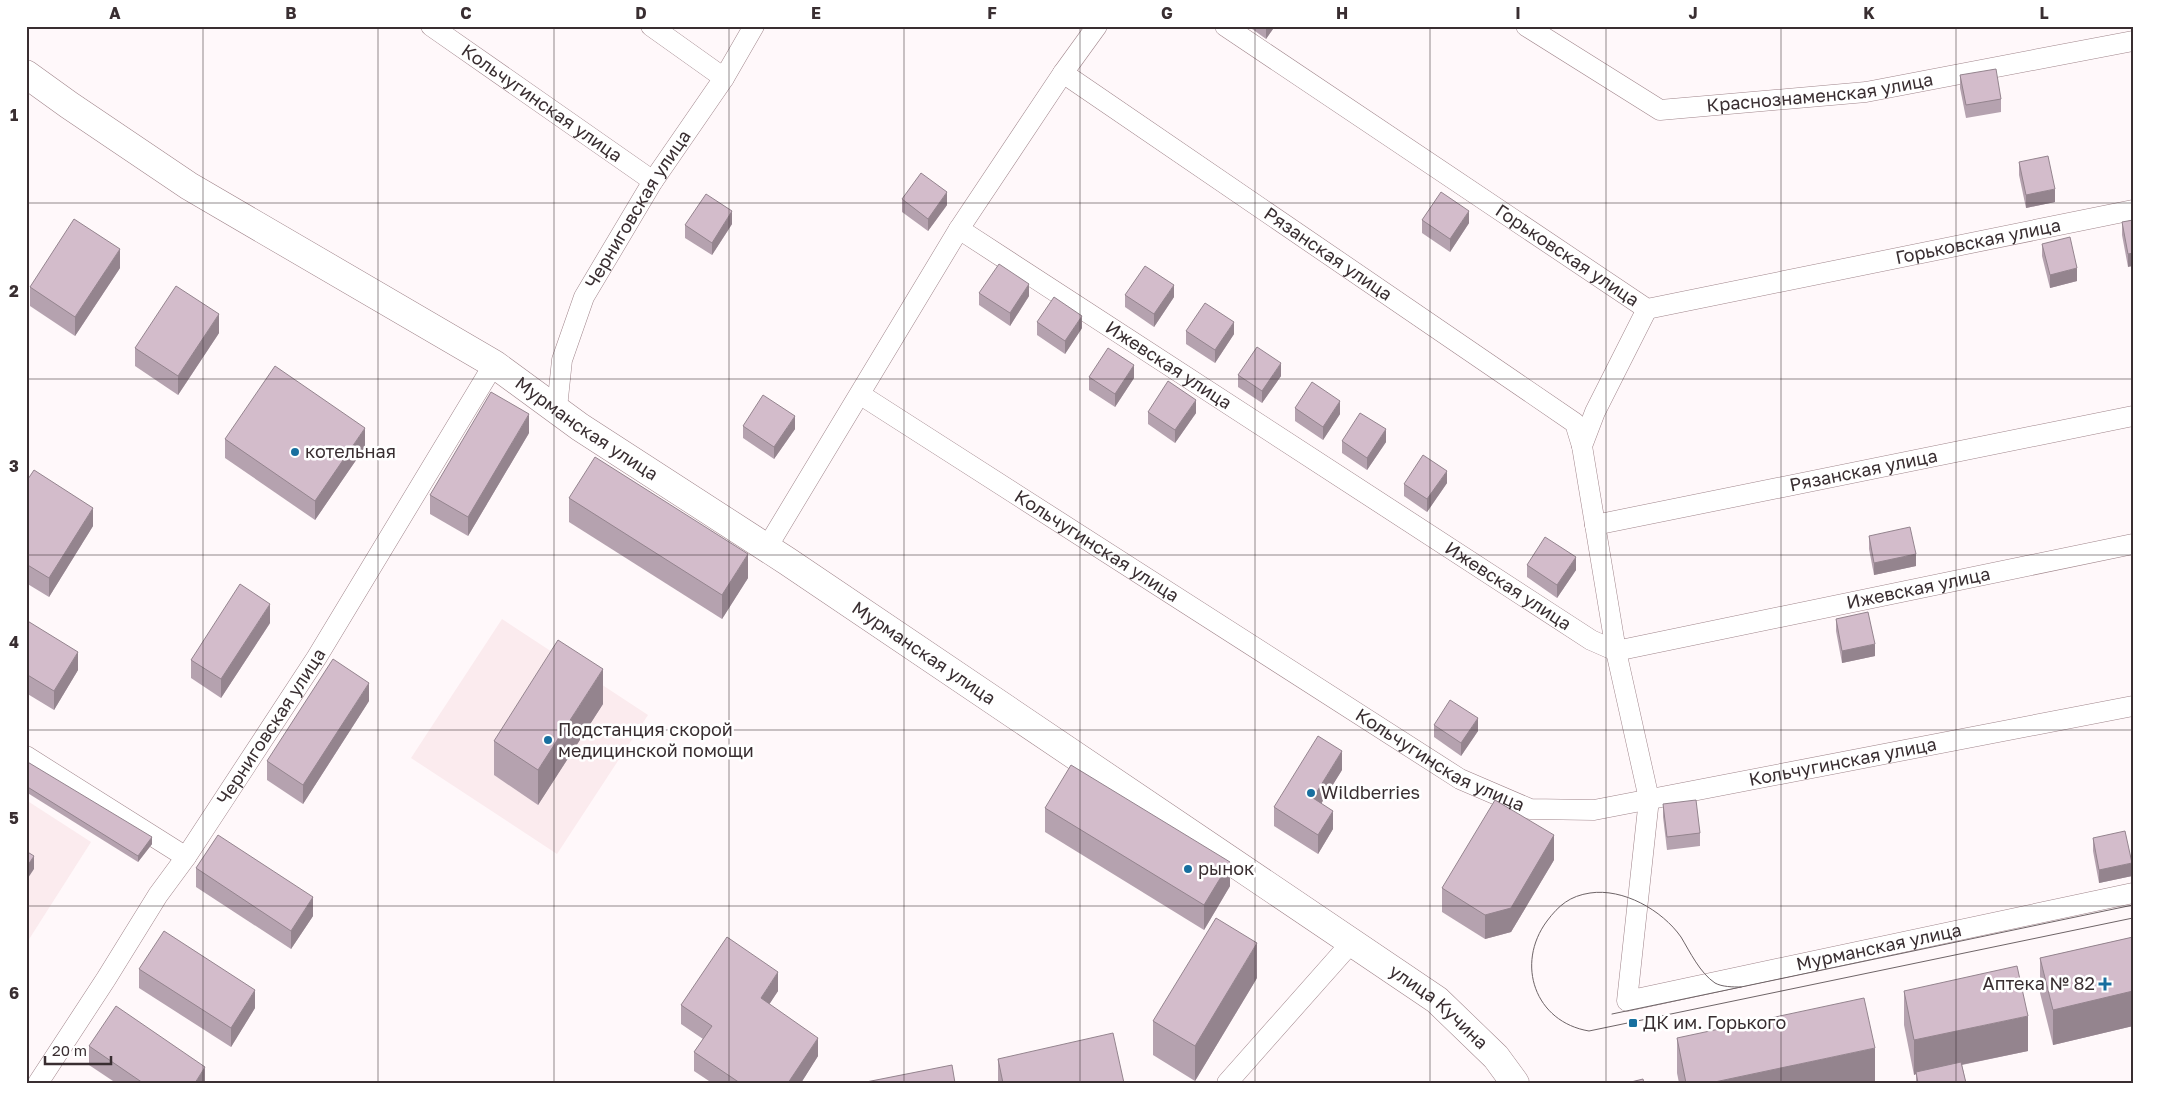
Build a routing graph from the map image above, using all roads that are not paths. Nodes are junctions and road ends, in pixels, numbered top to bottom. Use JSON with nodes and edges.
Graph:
{"nodes":[{"id":1,"x":430,"y":26,"type":"edge"},
{"id":2,"x":651,"y":26,"type":"edge"},
{"id":3,"x":754,"y":26,"type":"edge"},
{"id":4,"x":1097,"y":26,"type":"edge"},
{"id":5,"x":1224,"y":26,"type":"edge"},
{"id":6,"x":1526,"y":26,"type":"edge"},
{"id":7,"x":2133,"y":41,"type":"edge"},
{"id":8,"x":1063,"y":72,"type":"junction"},
{"id":9,"x":26,"y":74,"type":"edge"},
{"id":10,"x":724,"y":78,"type":"junction"},
{"id":11,"x":653,"y":181,"type":"junction"},
{"id":12,"x":2133,"y":210,"type":"edge"},
{"id":13,"x":959,"y":229,"type":"junction"},
{"id":14,"x":1647,"y":309,"type":"junction"},
{"id":15,"x":494,"y":364,"type":"junction"},
{"id":16,"x":861,"y":395,"type":"junction"},
{"id":17,"x":557,"y":408,"type":"junction"},
{"id":18,"x":2133,"y":416,"type":"edge"},
{"id":19,"x":1582,"y":446,"type":"junction"},
{"id":20,"x":1595,"y":525,"type":"junction"},
{"id":21,"x":2133,"y":544,"type":"edge"},
{"id":22,"x":766,"y":549,"type":"junction"},
{"id":23,"x":1616,"y":651,"type":"junction"},
{"id":24,"x":2133,"y":706,"type":"edge"},
{"id":25,"x":26,"y":756,"type":"edge"},
{"id":26,"x":1649,"y":799,"type":"junction"},
{"id":27,"x":186,"y":857,"type":"junction"},
{"id":28,"x":2133,"y":893,"type":"edge"},
{"id":29,"x":1351,"y":943,"type":"junction"},
{"id":30,"x":1627,"y":1001,"type":"joint"},
{"id":31,"x":38,"y":1083,"type":"edge"},
{"id":32,"x":1227,"y":1083,"type":"edge"},
{"id":33,"x":1515,"y":1083,"type":"edge"}],
"edges":[{"from":1,"to":11,"type":"street","name":"Кольчугинская улица"},
{"from":2,"to":10,"type":"street"},
{"from":3,"to":10,"type":"street","name":"Черниговская улица"},
{"from":4,"to":8,"type":"street"},
{"from":5,"to":14,"type":"street","name":"Горьковская улица"},
{"from":6,"to":7,"type":"street","name":"Краснознаменская улица"},
{"from":8,"to":13,"type":"street"},
{"from":8,"to":19,"type":"street","name":"Рязанская улица"},
{"from":9,"to":15,"type":"main road","name":"Мурманская улица"},
{"from":10,"to":11,"type":"street","name":"Черниговская улица"},
{"from":11,"to":17,"type":"street","name":"Черниговская улица"},
{"from":12,"to":14,"type":"street","name":"Горьковская улица"},
{"from":13,"to":16,"type":"street"},
{"from":13,"to":23,"type":"street","name":"Ижевская улица"},
{"from":14,"to":19,"type":"street"},
{"from":15,"to":17,"type":"main road","name":"Мурманская улица"},
{"from":15,"to":27,"type":"street","name":"Черниговская улица"},
{"from":16,"to":22,"type":"street"},
{"from":16,"to":26,"type":"street","name":"Кольчугинская улица"},
{"from":17,"to":22,"type":"main road","name":"Мурманская улица"},
{"from":18,"to":20,"type":"street","name":"Рязанская улица"},
{"from":19,"to":20,"type":"street","name":"Рязанская улица"},
{"from":20,"to":23,"type":"street","name":"Рязанская улица"},
{"from":21,"to":23,"type":"street","name":"Ижевская улица"},
{"from":22,"to":29,"type":"main road","name":"Мурманская улица"},
{"from":23,"to":26,"type":"street","name":"Рязанская улица"},
{"from":24,"to":26,"type":"street","name":"Кольчугинская улица"},
{"from":25,"to":27,"type":"street"},
{"from":26,"to":30,"type":"street","name":"Рязанская улица"},
{"from":27,"to":31,"type":"street","name":"Черниговская улица"},
{"from":28,"to":30,"type":"street","name":"Мурманская улица"},
{"from":29,"to":32,"type":"street"},
{"from":29,"to":33,"type":"main road","name":"улица Кучина"}]}
